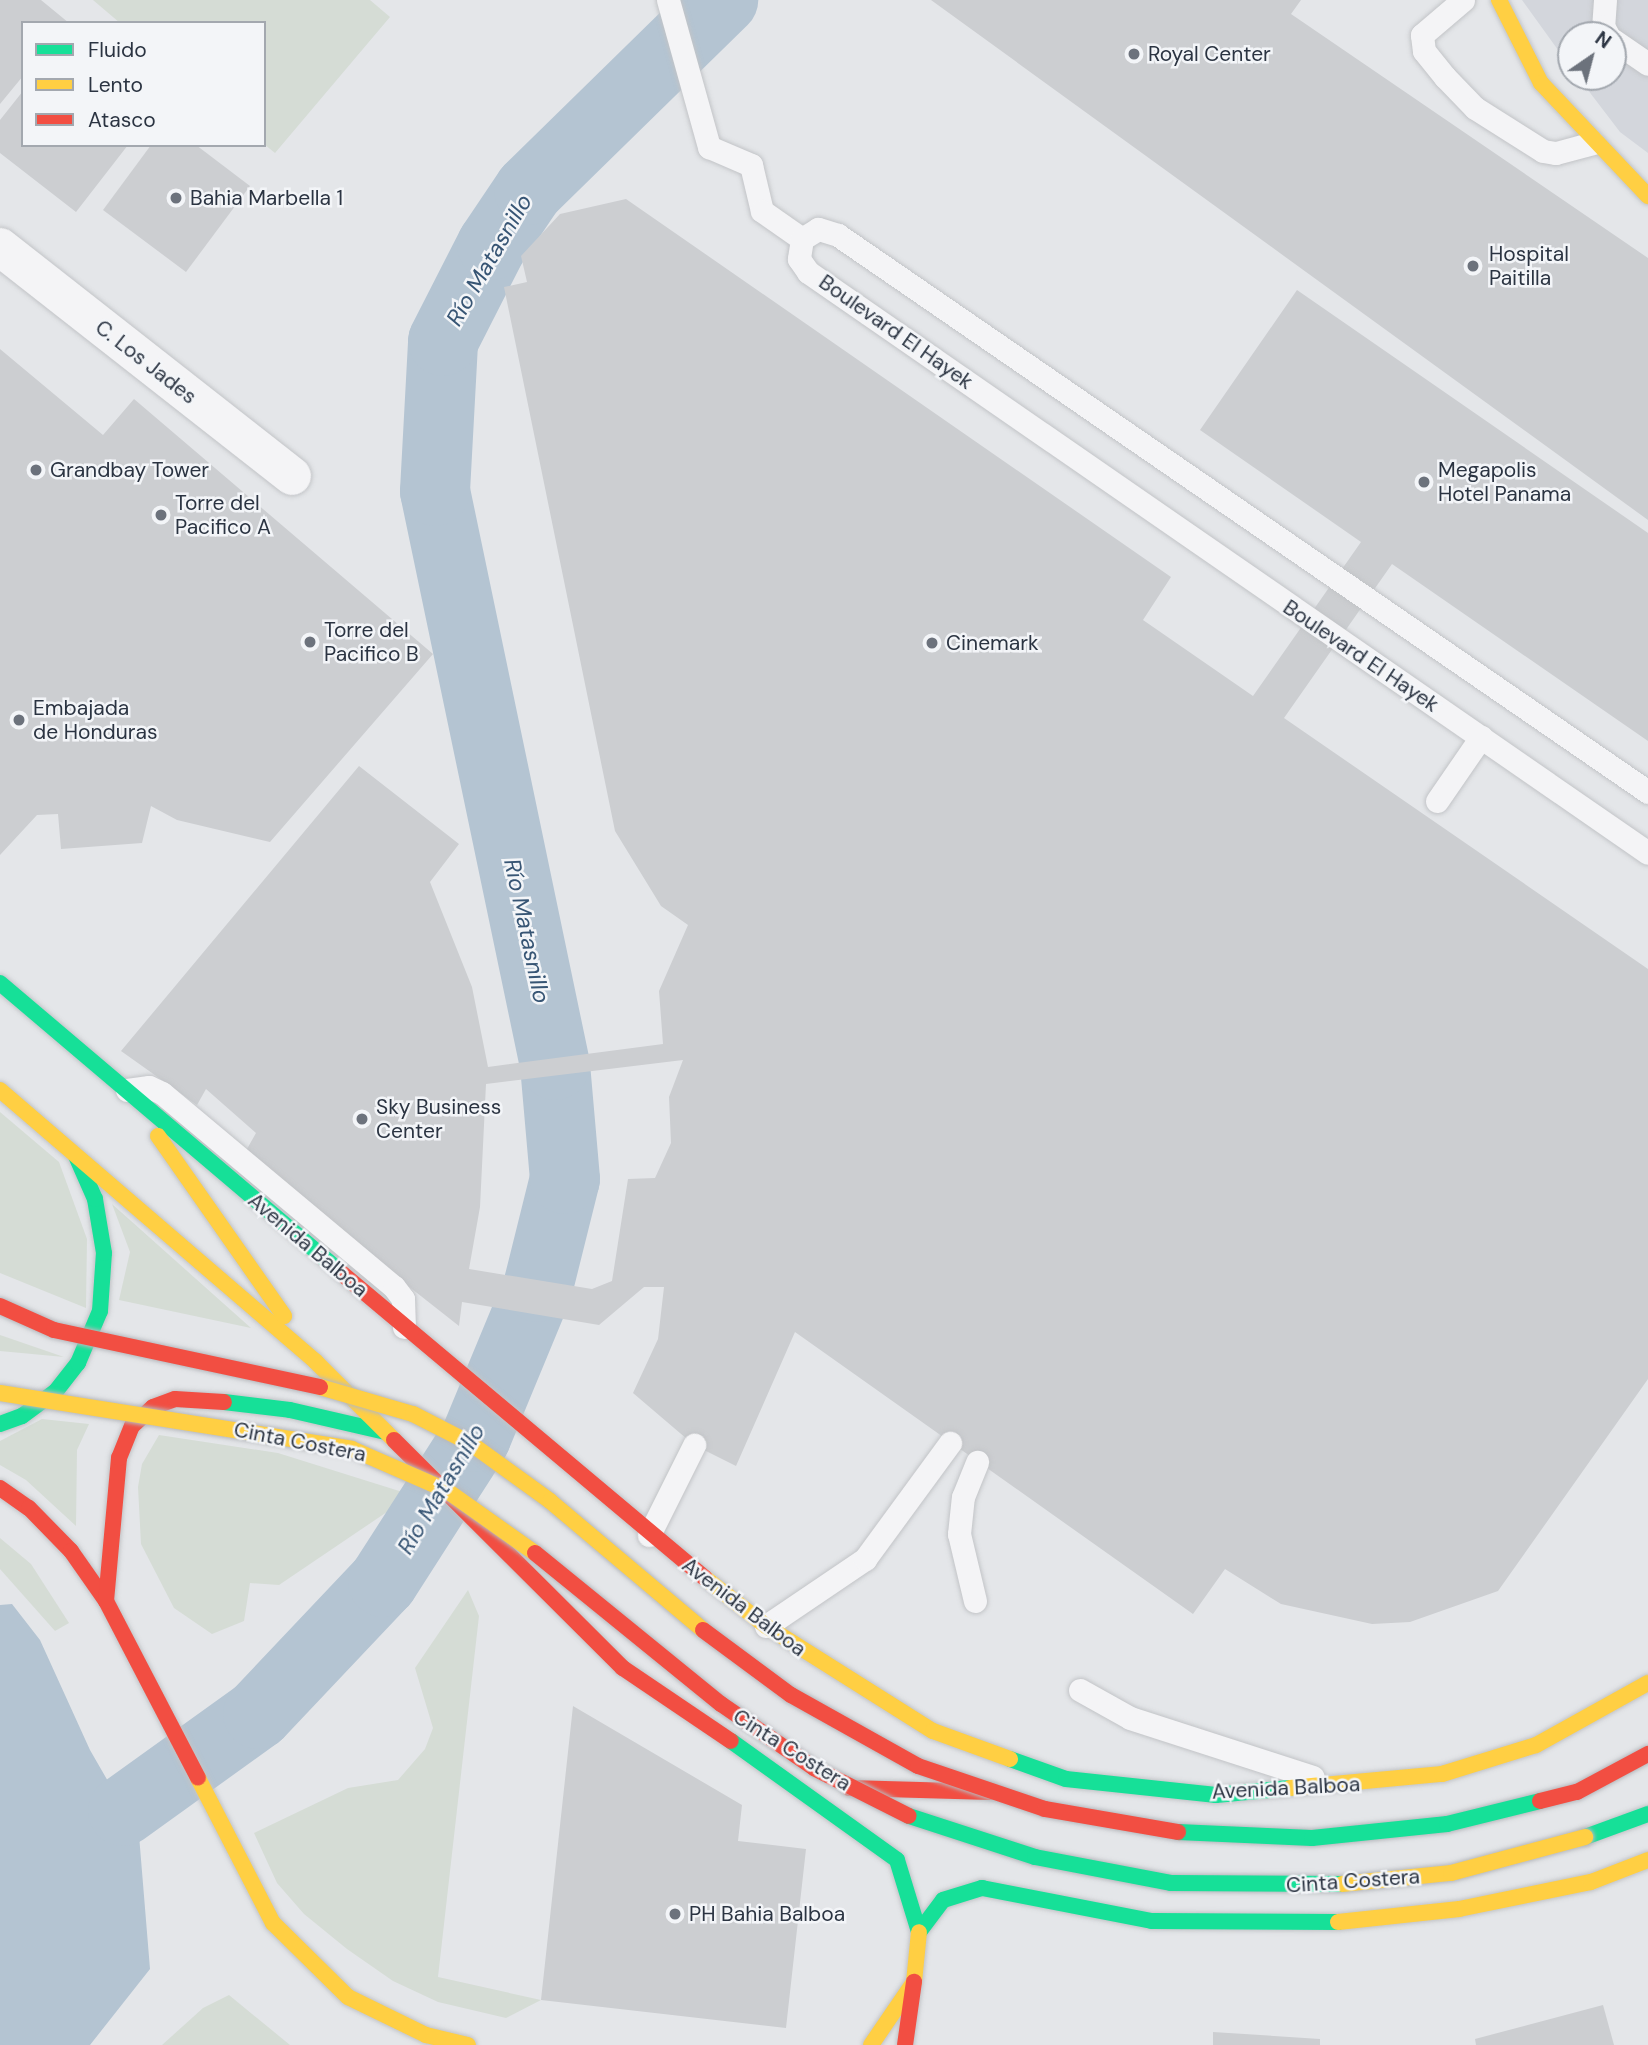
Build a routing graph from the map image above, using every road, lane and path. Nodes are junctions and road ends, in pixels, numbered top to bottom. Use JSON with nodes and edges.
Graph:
{"nodes":[{"id":1,"x":668,"y":0,"type":"edge"},
{"id":2,"x":1463,"y":0,"type":"edge"},
{"id":3,"x":1499,"y":0,"type":"edge"},
{"id":4,"x":1605,"y":0,"type":"edge"},
{"id":5,"x":1603,"y":21,"type":"edge"},
{"id":6,"x":1627,"y":50,"type":"edge"},
{"id":7,"x":1648,"y":64,"type":"edge"},
{"id":8,"x":1593,"y":143,"type":"junction"},
{"id":9,"x":1648,"y":196,"type":"edge"},
{"id":10,"x":802,"y":239,"type":"junction"},
{"id":11,"x":0,"y":247,"type":"edge"},
{"id":12,"x":292,"y":476,"type":"dead end"},
{"id":13,"x":1481,"y":737,"type":"junction"},
{"id":14,"x":1648,"y":792,"type":"edge"},
{"id":15,"x":1437,"y":801,"type":"dead end"},
{"id":16,"x":1648,"y":853,"type":"edge"},
{"id":17,"x":0,"y":983,"type":"edge"},
{"id":18,"x":0,"y":1090,"type":"edge"},
{"id":19,"x":126,"y":1090,"type":"junction"},
{"id":20,"x":76,"y":1156,"type":"junction"},
{"id":21,"x":0,"y":1306,"type":"edge"},
{"id":22,"x":404,"y":1327,"type":"joint"},
{"id":23,"x":315,"y":1361,"type":"junction"},
{"id":24,"x":0,"y":1393,"type":"edge"},
{"id":25,"x":0,"y":1424,"type":"edge"},
{"id":26,"x":388,"y":1435,"type":"junction"},
{"id":27,"x":950,"y":1443,"type":"dead end"},
{"id":28,"x":694,"y":1445,"type":"dead end"},
{"id":29,"x":977,"y":1462,"type":"dead end"},
{"id":30,"x":0,"y":1488,"type":"edge"},
{"id":31,"x":649,"y":1535,"type":"junction"},
{"id":32,"x":106,"y":1601,"type":"junction"},
{"id":33,"x":975,"y":1601,"type":"dead end"},
{"id":34,"x":766,"y":1626,"type":"junction"},
{"id":35,"x":1648,"y":1683,"type":"edge"},
{"id":36,"x":1080,"y":1690,"type":"dead end"},
{"id":37,"x":1648,"y":1754,"type":"edge"},
{"id":38,"x":1066,"y":1779,"type":"junction"},
{"id":39,"x":791,"y":1784,"type":"junction"},
{"id":40,"x":1347,"y":1786,"type":"junction"},
{"id":41,"x":1648,"y":1814,"type":"edge"},
{"id":42,"x":1648,"y":1860,"type":"edge"},
{"id":43,"x":919,"y":1932,"type":"junction"},
{"id":44,"x":914,"y":1982,"type":"junction"},
{"id":45,"x":468,"y":2045,"type":"edge"},
{"id":46,"x":871,"y":2045,"type":"edge"},
{"id":47,"x":905,"y":2045,"type":"edge"}],
"edges":[{"from":1,"to":10,"type":"lane"},
{"from":2,"to":8,"type":"lane"},
{"from":3,"to":8,"type":"main road"},
{"from":4,"to":5,"type":"lane"},
{"from":6,"to":7,"type":"lane"},
{"from":8,"to":9,"type":"main road"},
{"from":10,"to":13,"type":"lane","name":"Boulevard El Hayek"},
{"from":10,"to":14,"type":"lane"},
{"from":11,"to":12,"type":"street","name":"C. Los Jades"},
{"from":13,"to":15,"type":"lane"},
{"from":13,"to":16,"type":"lane","name":"Boulevard El Hayek"},
{"from":17,"to":19,"type":"main road"},
{"from":18,"to":20,"type":"main road"},
{"from":19,"to":22,"type":"lane"},
{"from":19,"to":23,"type":"main road"},
{"from":20,"to":23,"type":"main road"},
{"from":20,"to":25,"type":"main road"},
{"from":21,"to":37,"type":"main road","name":"Avenida Balboa","bridge":true},
{"from":22,"to":31,"type":"main road","name":"Avenida Balboa"},
{"from":23,"to":26,"type":"main road"},
{"from":24,"to":41,"type":"main road","name":"Cinta Costera","bridge":true},
{"from":26,"to":32,"type":"main road"},
{"from":26,"to":39,"type":"main road","bridge":true},
{"from":27,"to":34,"type":"lane"},
{"from":28,"to":31,"type":"lane"},
{"from":29,"to":33,"type":"lane"},
{"from":30,"to":32,"type":"main road"},
{"from":31,"to":34,"type":"main road","name":"Avenida Balboa"},
{"from":32,"to":45,"type":"main road"},
{"from":34,"to":38,"type":"main road","name":"Avenida Balboa"},
{"from":35,"to":40,"type":"main road","name":"Avenida Balboa"},
{"from":36,"to":40,"type":"lane"},
{"from":38,"to":39,"type":"main road"},
{"from":38,"to":40,"type":"main road","name":"Avenida Balboa"},
{"from":39,"to":43,"type":"main road"},
{"from":42,"to":43,"type":"main road"},
{"from":43,"to":44,"type":"main road"},
{"from":44,"to":46,"type":"main road"},
{"from":44,"to":47,"type":"main road"}]}
